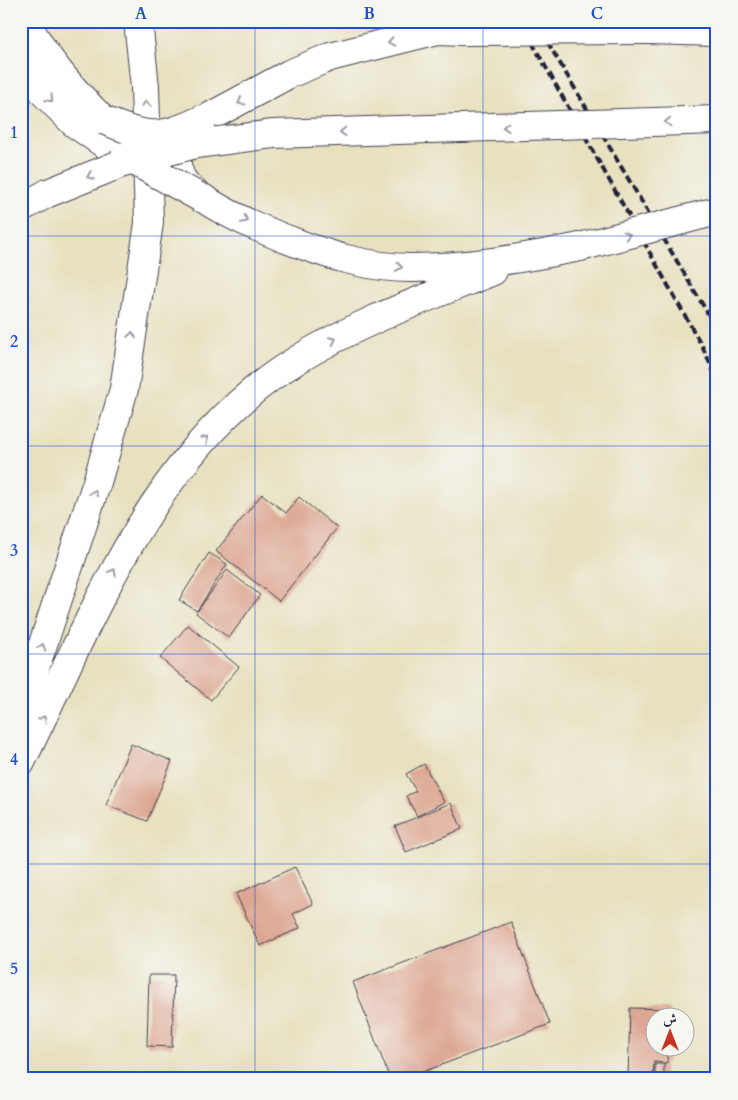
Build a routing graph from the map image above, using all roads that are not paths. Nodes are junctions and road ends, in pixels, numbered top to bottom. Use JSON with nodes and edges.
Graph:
{"nodes":[{"id":1,"x":26,"y":21,"type":"edge"},
{"id":2,"x":138,"y":21,"type":"edge"},
{"id":3,"x":407,"y":21,"type":"edge"},
{"id":4,"x":451,"y":31,"type":"junction"},
{"id":5,"x":717,"y":32,"type":"edge"},
{"id":6,"x":21,"y":60,"type":"edge"},
{"id":7,"x":203,"y":119,"type":"junction"},
{"id":8,"x":717,"y":120,"type":"edge"},
{"id":9,"x":201,"y":198,"type":"junction"},
{"id":10,"x":21,"y":208,"type":"edge"},
{"id":11,"x":717,"y":211,"type":"edge"},
{"id":12,"x":521,"y":259,"type":"junction"},
{"id":13,"x":21,"y":710,"type":"edge"},
{"id":14,"x":21,"y":762,"type":"edge"}],
"edges":[{"from":1,"to":7,"type":"highway","bridge":true},
{"from":13,"to":2,"type":"highway","one_way":true},
{"from":3,"to":4,"type":"highway"},
{"from":4,"to":5,"type":"highway","bridge":true},
{"from":4,"to":7,"type":"highway","one_way":true},
{"from":6,"to":9,"type":"highway","one_way":true,"bridge":true},
{"from":7,"to":9,"type":"highway"},
{"from":8,"to":10,"type":"highway","one_way":true,"bridge":true},
{"from":9,"to":12,"type":"highway","one_way":true},
{"from":12,"to":11,"type":"highway","one_way":true,"bridge":true},
{"from":14,"to":12,"type":"highway","one_way":true}]}
